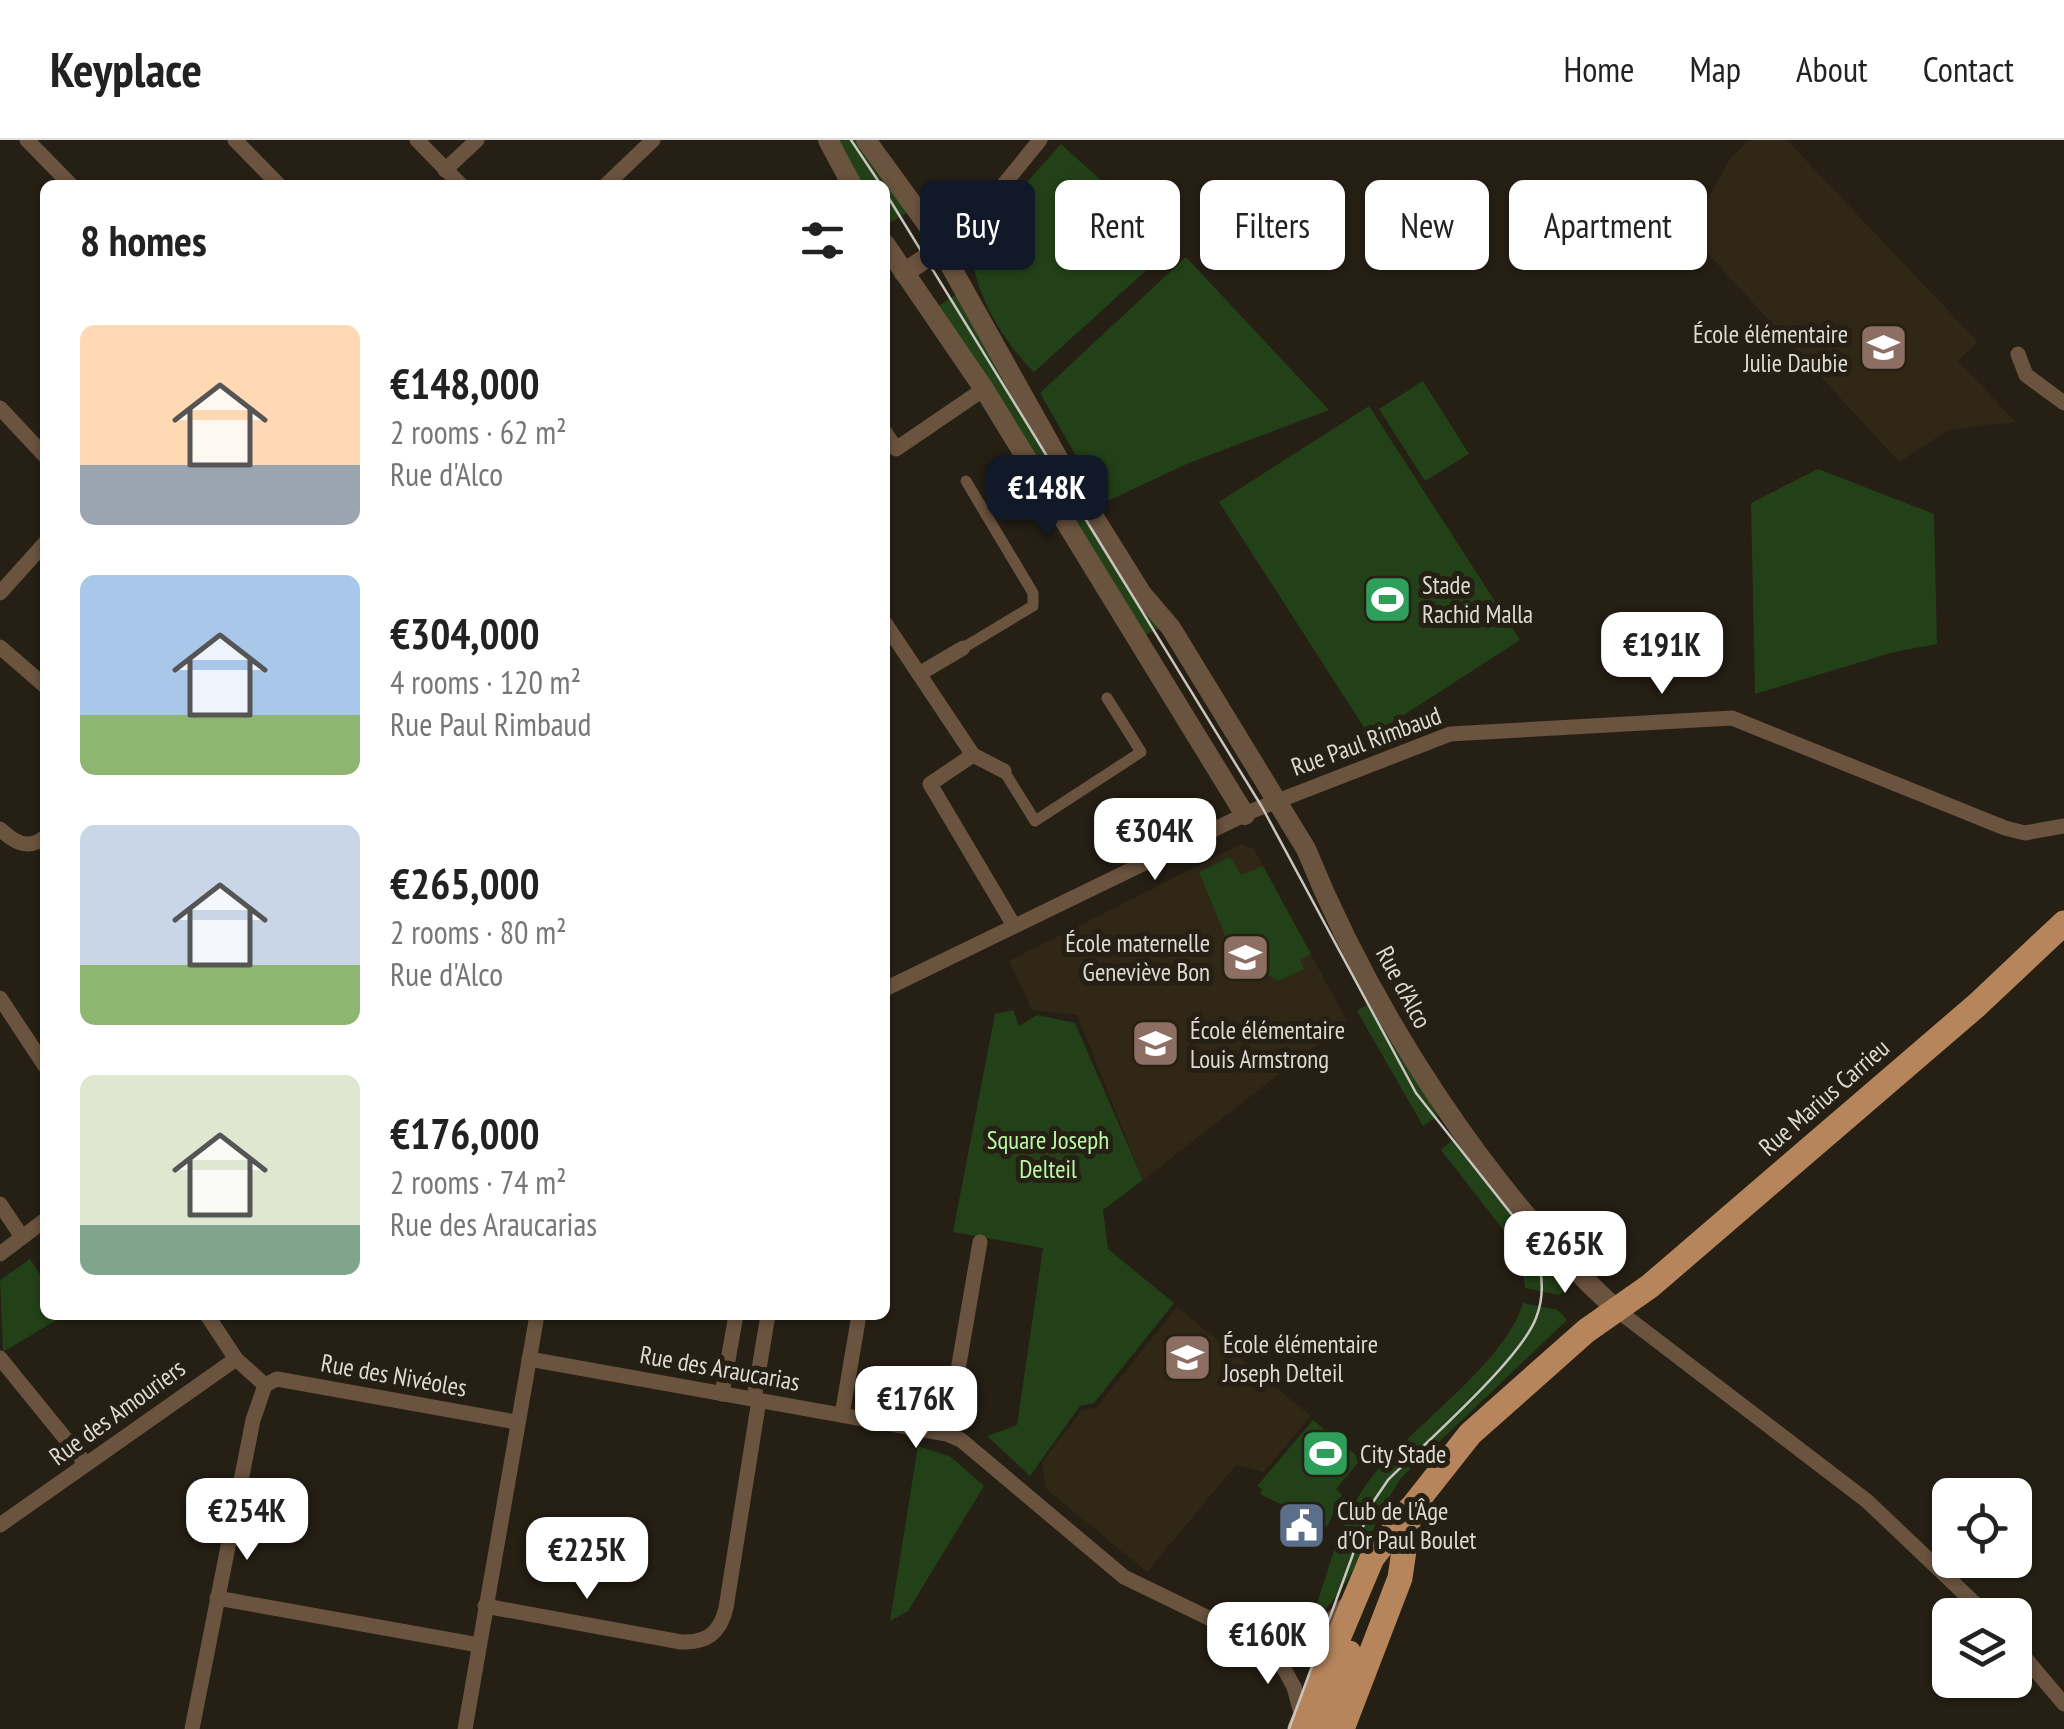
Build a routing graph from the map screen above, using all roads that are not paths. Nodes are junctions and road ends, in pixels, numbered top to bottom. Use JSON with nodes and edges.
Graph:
{"nodes":[{"id":1,"x":27,"y":140,"type":"edge"},
{"id":2,"x":235,"y":140,"type":"edge"},
{"id":3,"x":417,"y":140,"type":"edge"},
{"id":4,"x":477,"y":140,"type":"edge"},
{"id":5,"x":653,"y":140,"type":"edge"},
{"id":6,"x":828,"y":140,"type":"edge"},
{"id":7,"x":866,"y":140,"type":"edge"},
{"id":8,"x":1040,"y":140,"type":"edge"},
{"id":9,"x":446,"y":170,"type":"junction"},
{"id":10,"x":66,"y":180,"type":"edge"},
{"id":11,"x":273,"y":180,"type":"edge"},
{"id":12,"x":455,"y":180,"type":"edge"},
{"id":13,"x":611,"y":180,"type":"edge"},
{"id":14,"x":849,"y":180,"type":"edge"},
{"id":15,"x":1007,"y":180,"type":"edge"},
{"id":16,"x":920,"y":218,"type":"edge"},
{"id":17,"x":890,"y":252,"type":"edge"},
{"id":18,"x":920,"y":262,"type":"edge"},
{"id":19,"x":953,"y":270,"type":"edge"},
{"id":20,"x":904,"y":273,"type":"junction"},
{"id":21,"x":2018,"y":354,"type":"dead end"},
{"id":22,"x":984,"y":388,"type":"junction"},
{"id":23,"x":2064,"y":402,"type":"edge"},
{"id":24,"x":0,"y":408,"type":"edge"},
{"id":25,"x":890,"y":439,"type":"edge"},
{"id":26,"x":40,"y":451,"type":"edge"},
{"id":27,"x":966,"y":480,"type":"dead end"},
{"id":28,"x":40,"y":548,"type":"edge"},
{"id":29,"x":0,"y":593,"type":"edge"},
{"id":30,"x":890,"y":630,"type":"edge"},
{"id":31,"x":963,"y":648,"type":"joint"},
{"id":32,"x":1,"y":652,"type":"edge"},
{"id":33,"x":919,"y":674,"type":"junction"},
{"id":34,"x":40,"y":682,"type":"edge"},
{"id":35,"x":1107,"y":698,"type":"dead end"},
{"id":36,"x":973,"y":755,"type":"junction"},
{"id":37,"x":1004,"y":772,"type":"joint"},
{"id":38,"x":1277,"y":800,"type":"junction"},
{"id":39,"x":1244,"y":815,"type":"junction"},
{"id":40,"x":2064,"y":826,"type":"edge"},
{"id":41,"x":0,"y":829,"type":"edge"},
{"id":42,"x":40,"y":841,"type":"edge"},
{"id":43,"x":2064,"y":923,"type":"edge"},
{"id":44,"x":1013,"y":924,"type":"junction"},
{"id":45,"x":890,"y":986,"type":"edge"},
{"id":46,"x":0,"y":998,"type":"edge"},
{"id":47,"x":40,"y":1058,"type":"edge"},
{"id":48,"x":0,"y":1204,"type":"edge"},
{"id":49,"x":40,"y":1224,"type":"edge"},
{"id":50,"x":22,"y":1237,"type":"junction"},
{"id":51,"x":980,"y":1242,"type":"dead end"},
{"id":52,"x":0,"y":1254,"type":"edge"},
{"id":53,"x":1617,"y":1310,"type":"junction"},
{"id":54,"x":210,"y":1320,"type":"edge"},
{"id":55,"x":536,"y":1320,"type":"edge"},
{"id":56,"x":735,"y":1320,"type":"edge"},
{"id":57,"x":767,"y":1320,"type":"edge"},
{"id":58,"x":858,"y":1320,"type":"edge"},
{"id":59,"x":0,"y":1358,"type":"edge"},
{"id":60,"x":236,"y":1359,"type":"junction"},
{"id":61,"x":529,"y":1359,"type":"junction"},
{"id":62,"x":265,"y":1385,"type":"junction"},
{"id":63,"x":722,"y":1394,"type":"junction"},
{"id":64,"x":756,"y":1400,"type":"junction"},
{"id":65,"x":842,"y":1415,"type":"junction"},
{"id":66,"x":516,"y":1422,"type":"junction"},
{"id":67,"x":947,"y":1434,"type":"junction"},
{"id":68,"x":86,"y":1464,"type":"junction"},
{"id":69,"x":0,"y":1525,"type":"edge"},
{"id":70,"x":1394,"y":1543,"type":"junction"},
{"id":71,"x":1368,"y":1587,"type":"junction"},
{"id":72,"x":218,"y":1598,"type":"junction"},
{"id":73,"x":1969,"y":1598,"type":"edge"},
{"id":74,"x":485,"y":1606,"type":"junction"},
{"id":75,"x":1256,"y":1642,"type":"junction"},
{"id":76,"x":479,"y":1645,"type":"junction"},
{"id":77,"x":2032,"y":1666,"type":"edge"},
{"id":78,"x":2064,"y":1704,"type":"edge"},
{"id":79,"x":1308,"y":1726,"type":"edge"},
{"id":80,"x":192,"y":1729,"type":"edge"},
{"id":81,"x":465,"y":1729,"type":"edge"},
{"id":82,"x":1342,"y":1729,"type":"edge"}],
"edges":[{"from":1,"to":10,"type":"street"},
{"from":2,"to":11,"type":"street"},
{"from":3,"to":9,"type":"street"},
{"from":4,"to":9,"type":"street"},
{"from":5,"to":13,"type":"street"},
{"from":6,"to":14,"type":"street"},
{"from":7,"to":16,"type":"street","name":"Rue d'Alco"},
{"from":8,"to":15,"type":"street"},
{"from":9,"to":12,"type":"street"},
{"from":17,"to":20,"type":"street"},
{"from":18,"to":20,"type":"street"},
{"from":19,"to":38,"type":"street","name":"Rue d'Alco"},
{"from":20,"to":22,"type":"street"},
{"from":21,"to":23,"type":"street"},
{"from":22,"to":25,"type":"street"},
{"from":22,"to":39,"type":"street"},
{"from":24,"to":26,"type":"street"},
{"from":27,"to":31,"type":"street"},
{"from":28,"to":29,"type":"street"},
{"from":30,"to":33,"type":"street"},
{"from":31,"to":33,"type":"street"},
{"from":32,"to":34,"type":"street"},
{"from":33,"to":36,"type":"street"},
{"from":35,"to":37,"type":"street"},
{"from":36,"to":37,"type":"street"},
{"from":36,"to":44,"type":"street"},
{"from":38,"to":39,"type":"street","name":"Rue Paul Rimbaud"},
{"from":38,"to":40,"type":"street","name":"Rue Paul Rimbaud"},
{"from":38,"to":53,"type":"street","name":"Rue d'Alco"},
{"from":39,"to":44,"type":"street","name":"Rue Paul Rimbaud"},
{"from":41,"to":42,"type":"street"},
{"from":43,"to":53,"type":"main road","name":"Rue Marius Carrieu"},
{"from":44,"to":45,"type":"street","name":"Rue Paul Rimbaud"},
{"from":46,"to":47,"type":"street"},
{"from":48,"to":50,"type":"street"},
{"from":49,"to":50,"type":"street"},
{"from":50,"to":52,"type":"street"},
{"from":51,"to":67,"type":"street"},
{"from":53,"to":70,"type":"main road","name":"Rue Marius Carrieu"},
{"from":53,"to":73,"type":"street","name":"Rue d'Alco"},
{"from":54,"to":60,"type":"street"},
{"from":55,"to":61,"type":"street"},
{"from":56,"to":63,"type":"street"},
{"from":57,"to":64,"type":"street"},
{"from":58,"to":65,"type":"street"},
{"from":59,"to":68,"type":"street"},
{"from":60,"to":62,"type":"street"},
{"from":60,"to":68,"type":"street","name":"Rue des Amouriers"},
{"from":61,"to":63,"type":"street","name":"Rue des Araucarias"},
{"from":61,"to":66,"type":"street"},
{"from":62,"to":66,"type":"street","name":"Rue des Nivéoles"},
{"from":62,"to":72,"type":"street"},
{"from":63,"to":64,"type":"street","name":"Rue des Araucarias"},
{"from":64,"to":65,"type":"street","name":"Rue des Araucarias"},
{"from":64,"to":74,"type":"street"},
{"from":65,"to":67,"type":"street","name":"Rue des Araucarias"},
{"from":66,"to":74,"type":"street"},
{"from":67,"to":75,"type":"street","name":"Rue des Araucarias"},
{"from":68,"to":69,"type":"street","name":"Rue des Amouriers"},
{"from":70,"to":71,"type":"main road","name":"Rue Marius Carrieu"},
{"from":70,"to":82,"type":"main road"},
{"from":71,"to":75,"type":"street"},
{"from":71,"to":79,"type":"main road","name":"Rue Marius Carrieu"},
{"from":72,"to":76,"type":"street"},
{"from":72,"to":80,"type":"street"},
{"from":74,"to":76,"type":"street"},
{"from":75,"to":79,"type":"street","name":"Rue des Araucarias"},
{"from":76,"to":81,"type":"street"},
{"from":77,"to":78,"type":"street"}]}
